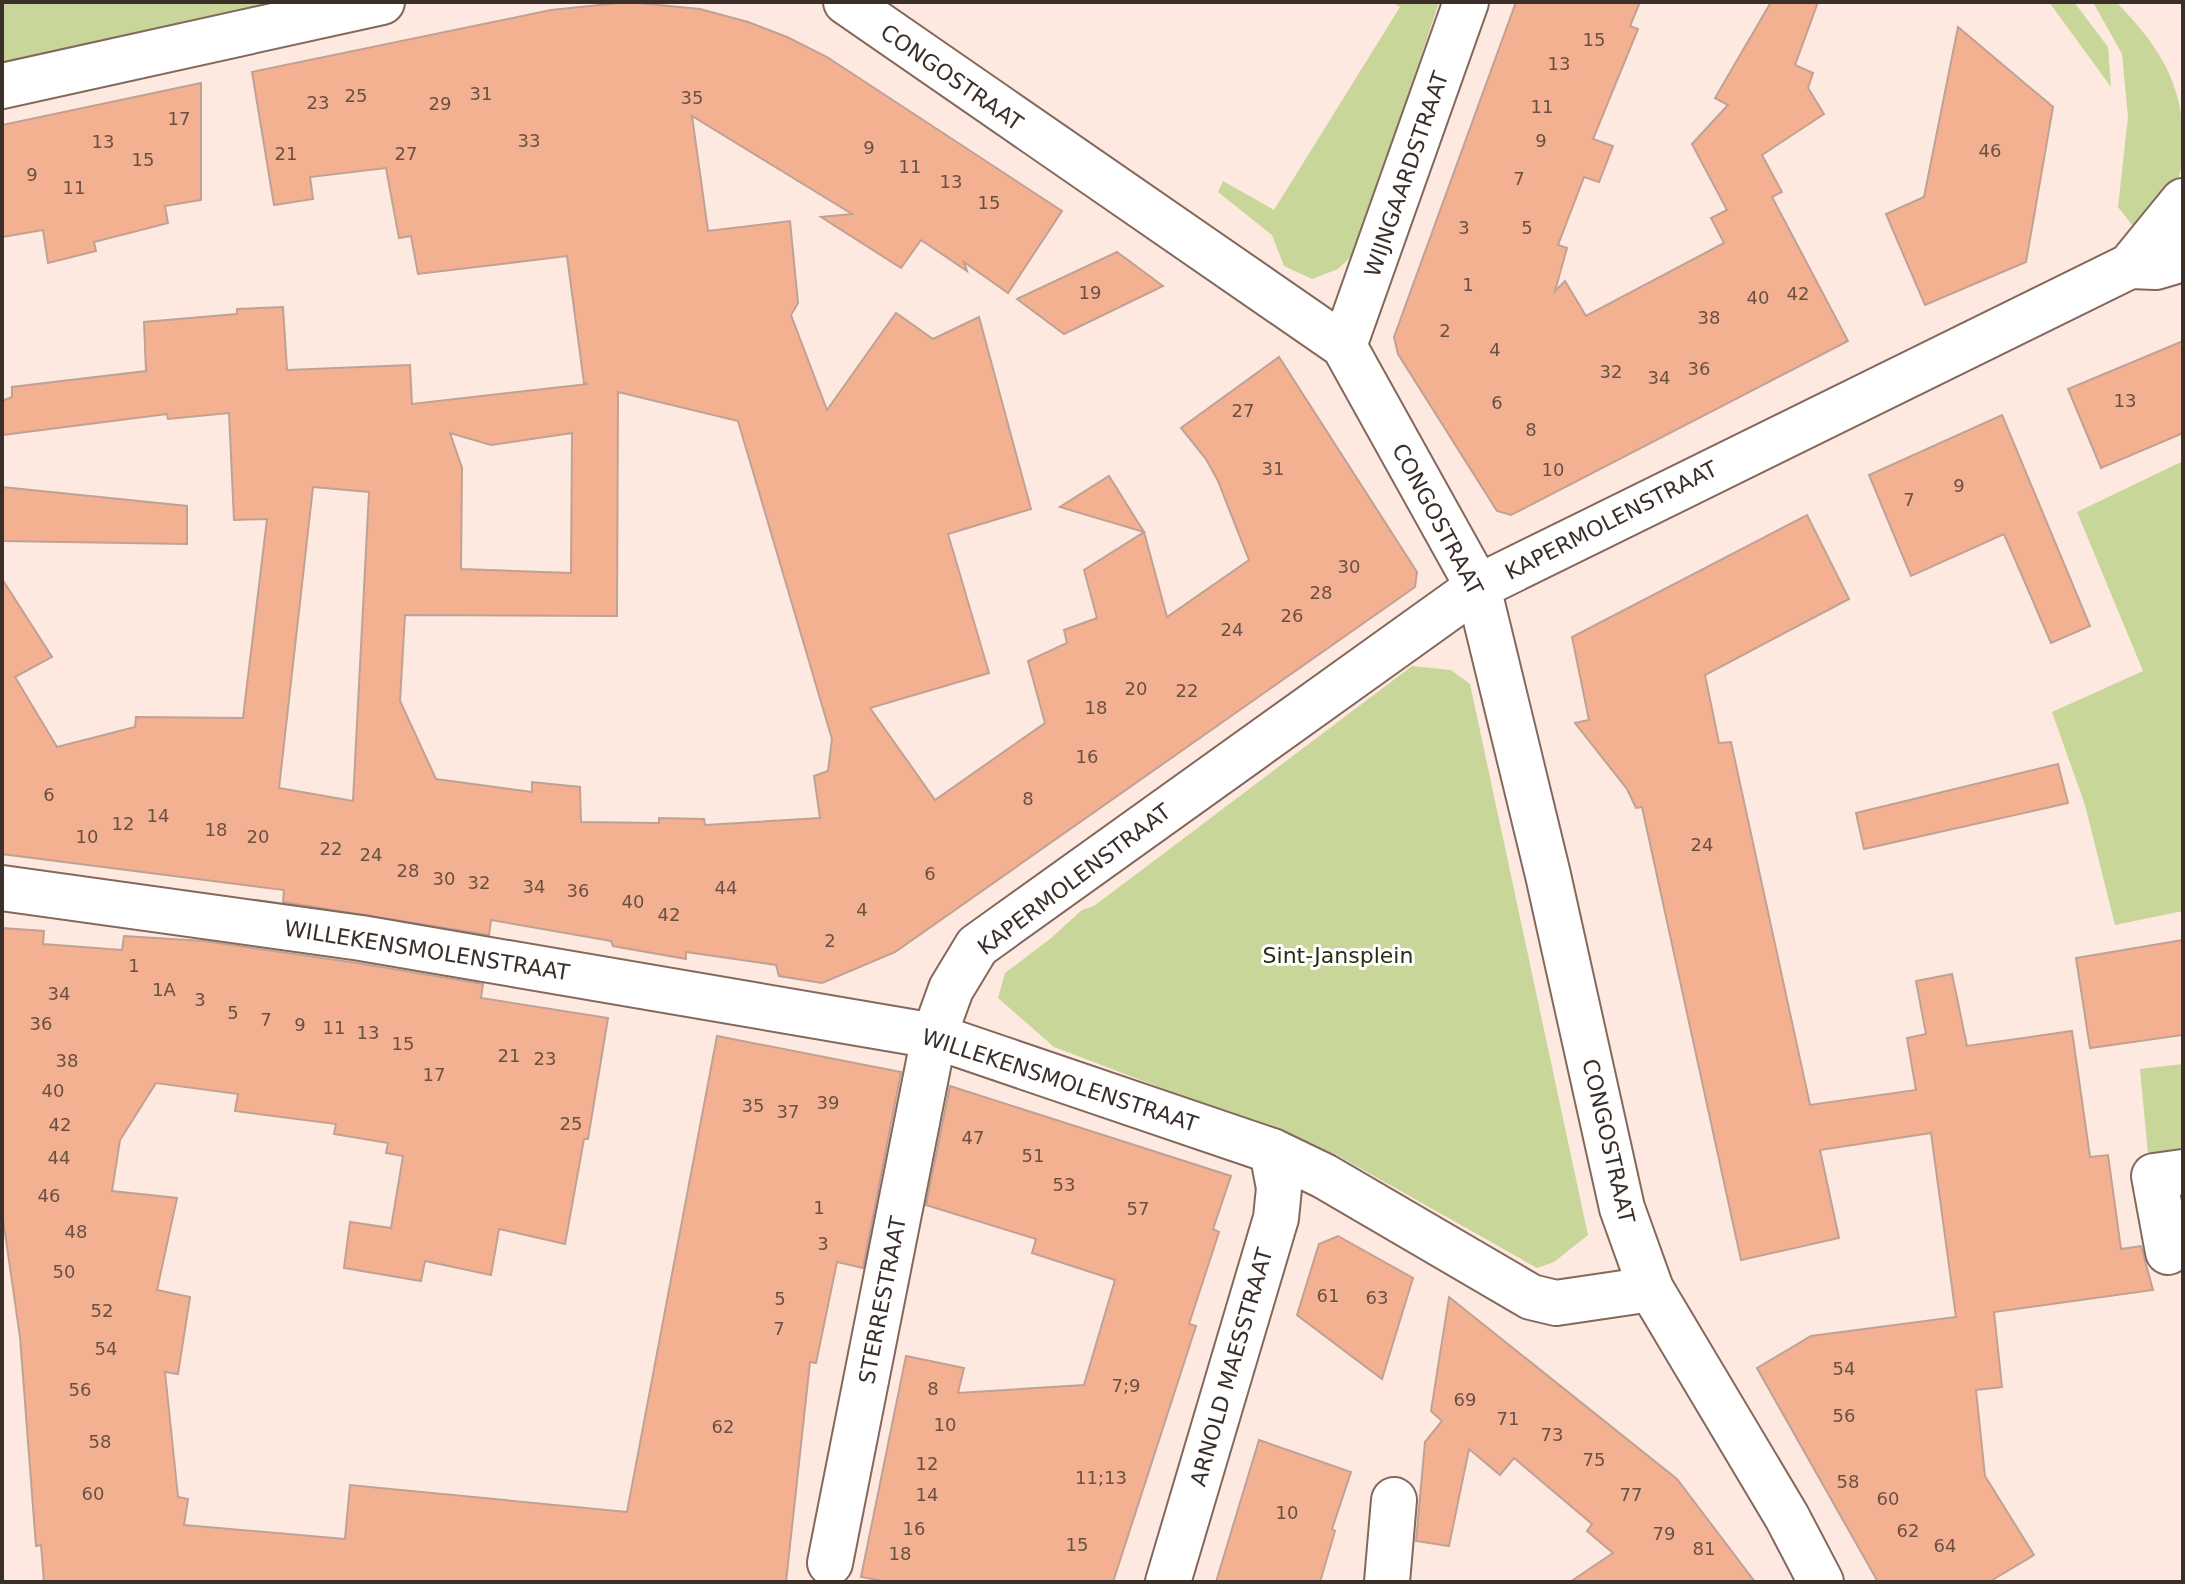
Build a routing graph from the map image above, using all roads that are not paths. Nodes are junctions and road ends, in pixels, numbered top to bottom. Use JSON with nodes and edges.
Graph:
{"nodes":[{"id":1,"x":382,"y":2,"type":"edge"},
{"id":2,"x":846,"y":2,"type":"edge"},
{"id":3,"x":1466,"y":2,"type":"edge"},
{"id":4,"x":2,"y":86,"type":"edge"},
{"id":5,"x":2183,"y":201,"type":"edge"},
{"id":6,"x":2183,"y":259,"type":"edge"},
{"id":7,"x":2130,"y":266,"type":"junction"},
{"id":8,"x":1344,"y":346,"type":"junction"},
{"id":9,"x":1478,"y":587,"type":"junction"},
{"id":10,"x":2,"y":888,"type":"edge"},
{"id":11,"x":934,"y":1036,"type":"junction"},
{"id":12,"x":1272,"y":1151,"type":"junction"},
{"id":13,"x":2183,"y":1172,"type":"edge"},
{"id":14,"x":2168,"y":1252,"type":"dead end"},
{"id":15,"x":1651,"y":1289,"type":"junction"},
{"id":16,"x":1394,"y":1500,"type":"dead end"},
{"id":17,"x":830,"y":1563,"type":"dead end"},
{"id":18,"x":1168,"y":1582,"type":"edge"},
{"id":19,"x":1387,"y":1582,"type":"edge"},
{"id":20,"x":1821,"y":1582,"type":"edge"}],
"edges":[{"from":1,"to":4,"type":"street"},
{"from":2,"to":8,"type":"street","name":"CONGOSTRAAT"},
{"from":3,"to":8,"type":"street","name":"WIJNGAARDSTRAAT"},
{"from":5,"to":7,"type":"street","name":"KAPERMOLENSTRAAT"},
{"from":6,"to":7,"type":"street","name":"KAPERMOLENSTRAAT"},
{"from":7,"to":9,"type":"street","name":"KAPERMOLENSTRAAT"},
{"from":8,"to":9,"type":"street","name":"CONGOSTRAAT"},
{"from":9,"to":11,"type":"street","name":"KAPERMOLENSTRAAT"},
{"from":9,"to":15,"type":"street","name":"CONGOSTRAAT"},
{"from":10,"to":11,"type":"street","name":"WILLEKENSMOLENSTRAAT"},
{"from":11,"to":12,"type":"street","name":"WILLEKENSMOLENSTRAAT"},
{"from":11,"to":17,"type":"street","name":"STERRESTRAAT"},
{"from":12,"to":15,"type":"street","name":"WILLEKENSMOLENSTRAAT"},
{"from":12,"to":18,"type":"street","name":"ARNOLD MAESSTRAAT"},
{"from":13,"to":14,"type":"street"},
{"from":15,"to":20,"type":"street"},
{"from":16,"to":19,"type":"street"}]}
